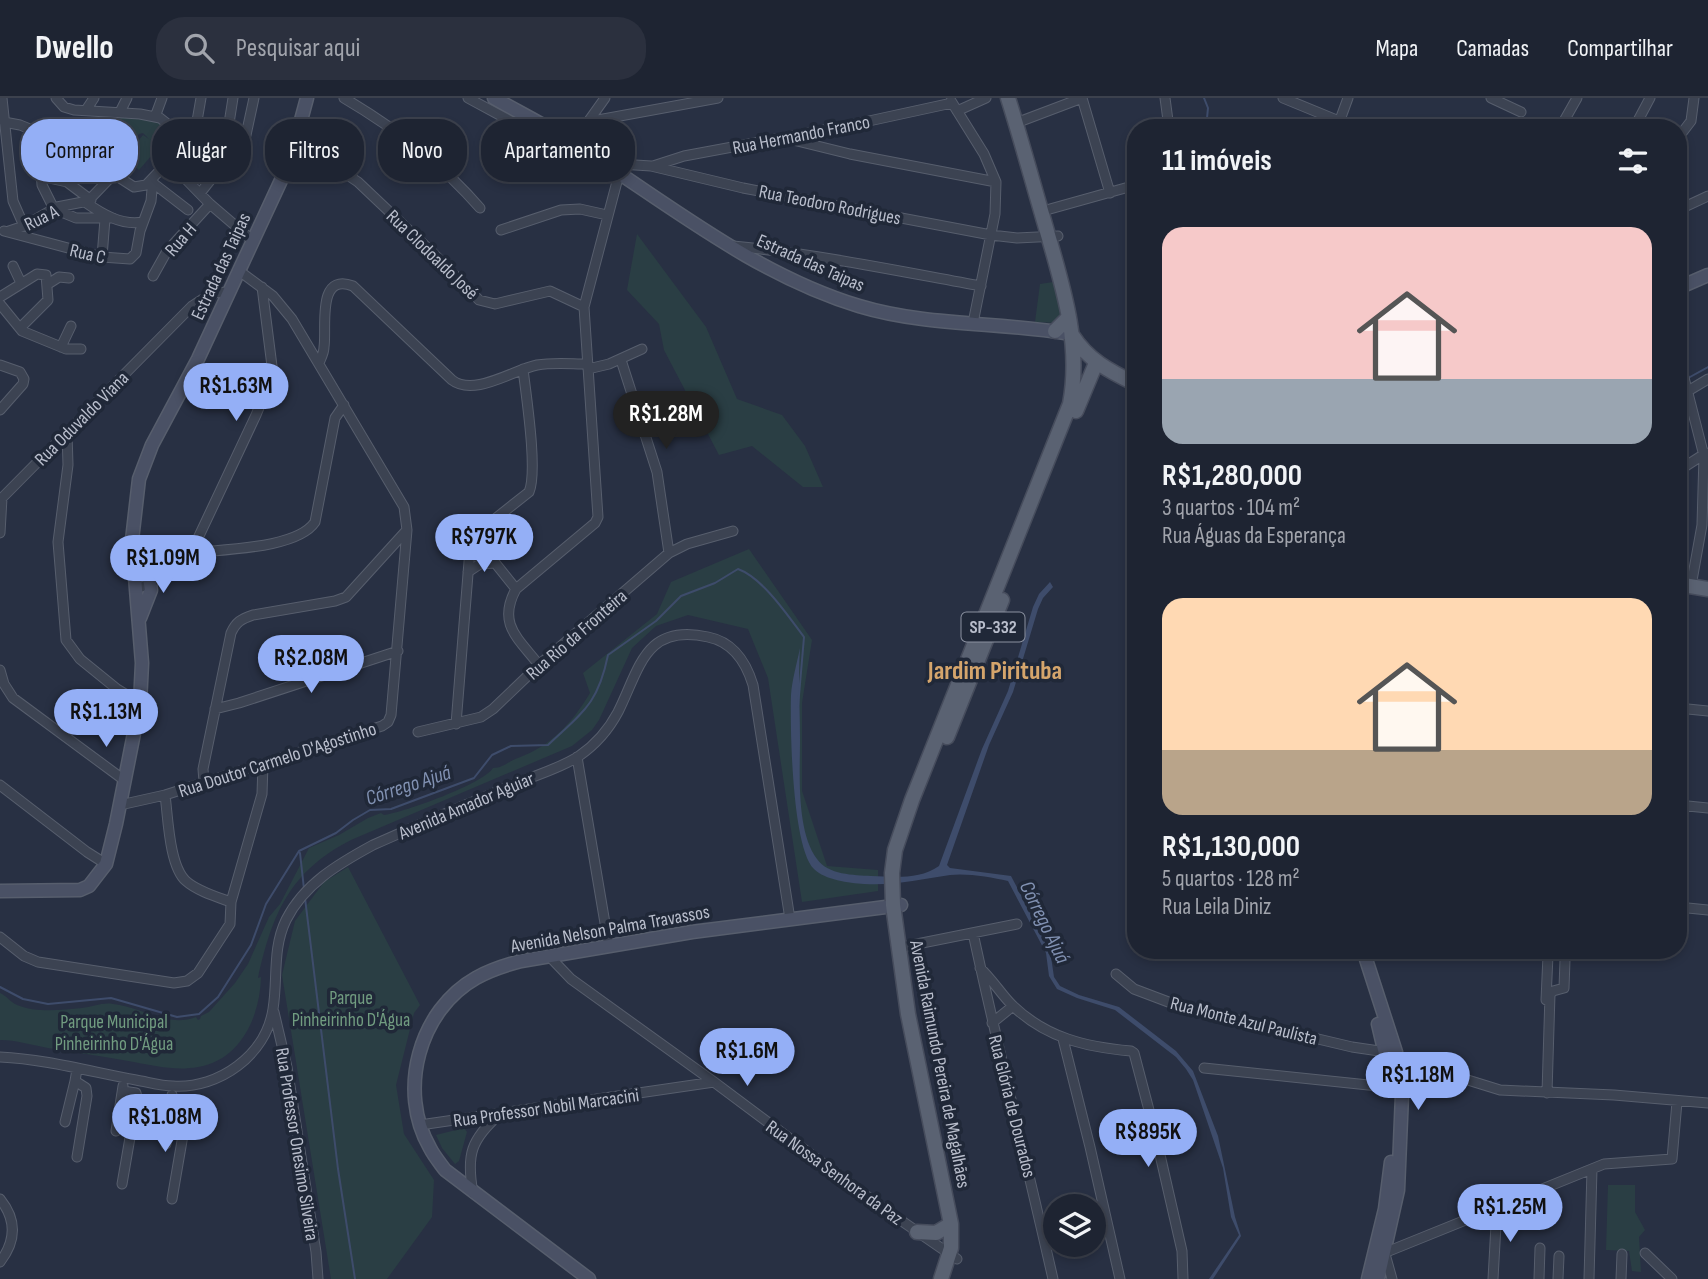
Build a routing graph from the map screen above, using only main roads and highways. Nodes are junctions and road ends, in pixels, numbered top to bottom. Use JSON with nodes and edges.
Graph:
{"nodes":[{"id":1,"x":307,"y":98,"type":"edge"},
{"id":2,"x":494,"y":98,"type":"edge"},
{"id":3,"x":1008,"y":98,"type":"edge"},
{"id":4,"x":1018,"y":98,"type":"edge"},
{"id":5,"x":1020,"y":121,"type":"junction"},
{"id":6,"x":1025,"y":154,"type":"junction"},
{"id":7,"x":1050,"y":209,"type":"junction"},
{"id":8,"x":1053,"y":237,"type":"junction"},
{"id":9,"x":1708,"y":275,"type":"edge"},
{"id":10,"x":1687,"y":284,"type":"edge"},
{"id":11,"x":1069,"y":317,"type":"junction"},
{"id":12,"x":1055,"y":331,"type":"junction"},
{"id":13,"x":1071,"y":334,"type":"junction"},
{"id":14,"x":1081,"y":349,"type":"junction"},
{"id":15,"x":1096,"y":363,"type":"junction"},
{"id":16,"x":1127,"y":379,"type":"edge"},
{"id":17,"x":1076,"y":411,"type":"junction"},
{"id":18,"x":141,"y":567,"type":"junction"},
{"id":19,"x":1687,"y":585,"type":"edge"},
{"id":20,"x":1708,"y":589,"type":"edge"},
{"id":21,"x":139,"y":619,"type":"junction"},
{"id":22,"x":896,"y":881,"type":"junction"},
{"id":23,"x":0,"y":891,"type":"edge"},
{"id":24,"x":897,"y":905,"type":"junction"},
{"id":25,"x":901,"y":947,"type":"junction"},
{"id":26,"x":1358,"y":959,"type":"edge"},
{"id":27,"x":1365,"y":959,"type":"edge"},
{"id":28,"x":1391,"y":1055,"type":"junction"},
{"id":29,"x":951,"y":1224,"type":"junction"},
{"id":30,"x":917,"y":1232,"type":"road end"},
{"id":31,"x":953,"y":1257,"type":"junction"},
{"id":32,"x":1371,"y":1277,"type":"edge"},
{"id":33,"x":589,"y":1279,"type":"edge"},
{"id":34,"x":941,"y":1279,"type":"edge"},
{"id":35,"x":949,"y":1279,"type":"edge"}],
"edges":[{"from":1,"to":18,"type":"main road","name":"Estrada das Taipas"},
{"from":2,"to":12,"type":"main road","name":"Estrada das Taipas"},
{"from":3,"to":5,"type":"main road","name":"Avenida Raimundo Pereira de Magalhães","number":"SP-332"},
{"from":4,"to":5,"type":"main road","name":"Avenida Raimundo Pereira de Magalhães","number":"SP-332"},
{"from":5,"to":6,"type":"main road","name":"Avenida Raimundo Pereira de Magalhães","number":"SP-332"},
{"from":5,"to":7,"type":"main road","name":"Avenida Raimundo Pereira de Magalhães","number":"SP-332"},
{"from":6,"to":7,"type":"main road"},
{"from":6,"to":8,"type":"main road","name":"Avenida Raimundo Pereira de Magalhães","number":"SP-332"},
{"from":7,"to":8,"type":"main road","name":"Avenida Raimundo Pereira de Magalhães","number":"SP-332"},
{"from":8,"to":11,"type":"main road","name":"Avenida Raimundo Pereira de Magalhães","number":"SP-332"},
{"from":8,"to":14,"type":"main road","name":"Avenida Raimundo Pereira de Magalhães","number":"SP-332"},
{"from":9,"to":10,"type":"main road"},
{"from":11,"to":12,"type":"main road"},
{"from":11,"to":13,"type":"main road","name":"Avenida Raimundo Pereira de Magalhães","number":"SP-332"},
{"from":12,"to":13,"type":"main road","name":"Estrada das Taipas"},
{"from":13,"to":14,"type":"main road"},
{"from":13,"to":22,"type":"main road","name":"Avenida Raimundo Pereira de Magalhães","number":"SP-332"},
{"from":14,"to":15,"type":"main road"},
{"from":14,"to":17,"type":"main road","name":"Avenida Raimundo Pereira de Magalhães","number":"SP-332"},
{"from":15,"to":16,"type":"main road"},
{"from":15,"to":17,"type":"main road"},
{"from":17,"to":22,"type":"main road","name":"Avenida Raimundo Pereira de Magalhães","number":"SP-332"},
{"from":18,"to":21,"type":"main road","name":"Estrada das Taipas"},
{"from":18,"to":21,"type":"main road"},
{"from":19,"to":20,"type":"main road"},
{"from":21,"to":23,"type":"main road","name":"Estrada das Taipas"},
{"from":22,"to":24,"type":"main road","name":"Avenida Raimundo Pereira de Magalhães","number":"SP-332"},
{"from":24,"to":25,"type":"main road","name":"Avenida Raimundo Pereira de Magalhães","number":"SP-332"},
{"from":24,"to":33,"type":"main road","name":"Avenida Nelson Palma Travassos"},
{"from":25,"to":29,"type":"main road","name":"Avenida Raimundo Pereira de Magalhães","number":"SP-332"},
{"from":25,"to":31,"type":"main road","name":"Avenida Raimundo Pereira de Magalhães","number":"SP-332"},
{"from":26,"to":28,"type":"main road"},
{"from":27,"to":28,"type":"main road"},
{"from":28,"to":32,"type":"main road"},
{"from":29,"to":30,"type":"main road"},
{"from":29,"to":31,"type":"main road","name":"Avenida Raimundo Pereira de Magalhães","number":"SP-332"},
{"from":31,"to":34,"type":"main road","name":"Avenida Raimundo Pereira de Magalhães","number":"SP-332"},
{"from":31,"to":35,"type":"main road","name":"Avenida Raimundo Pereira de Magalhães","number":"SP-332"}]}
